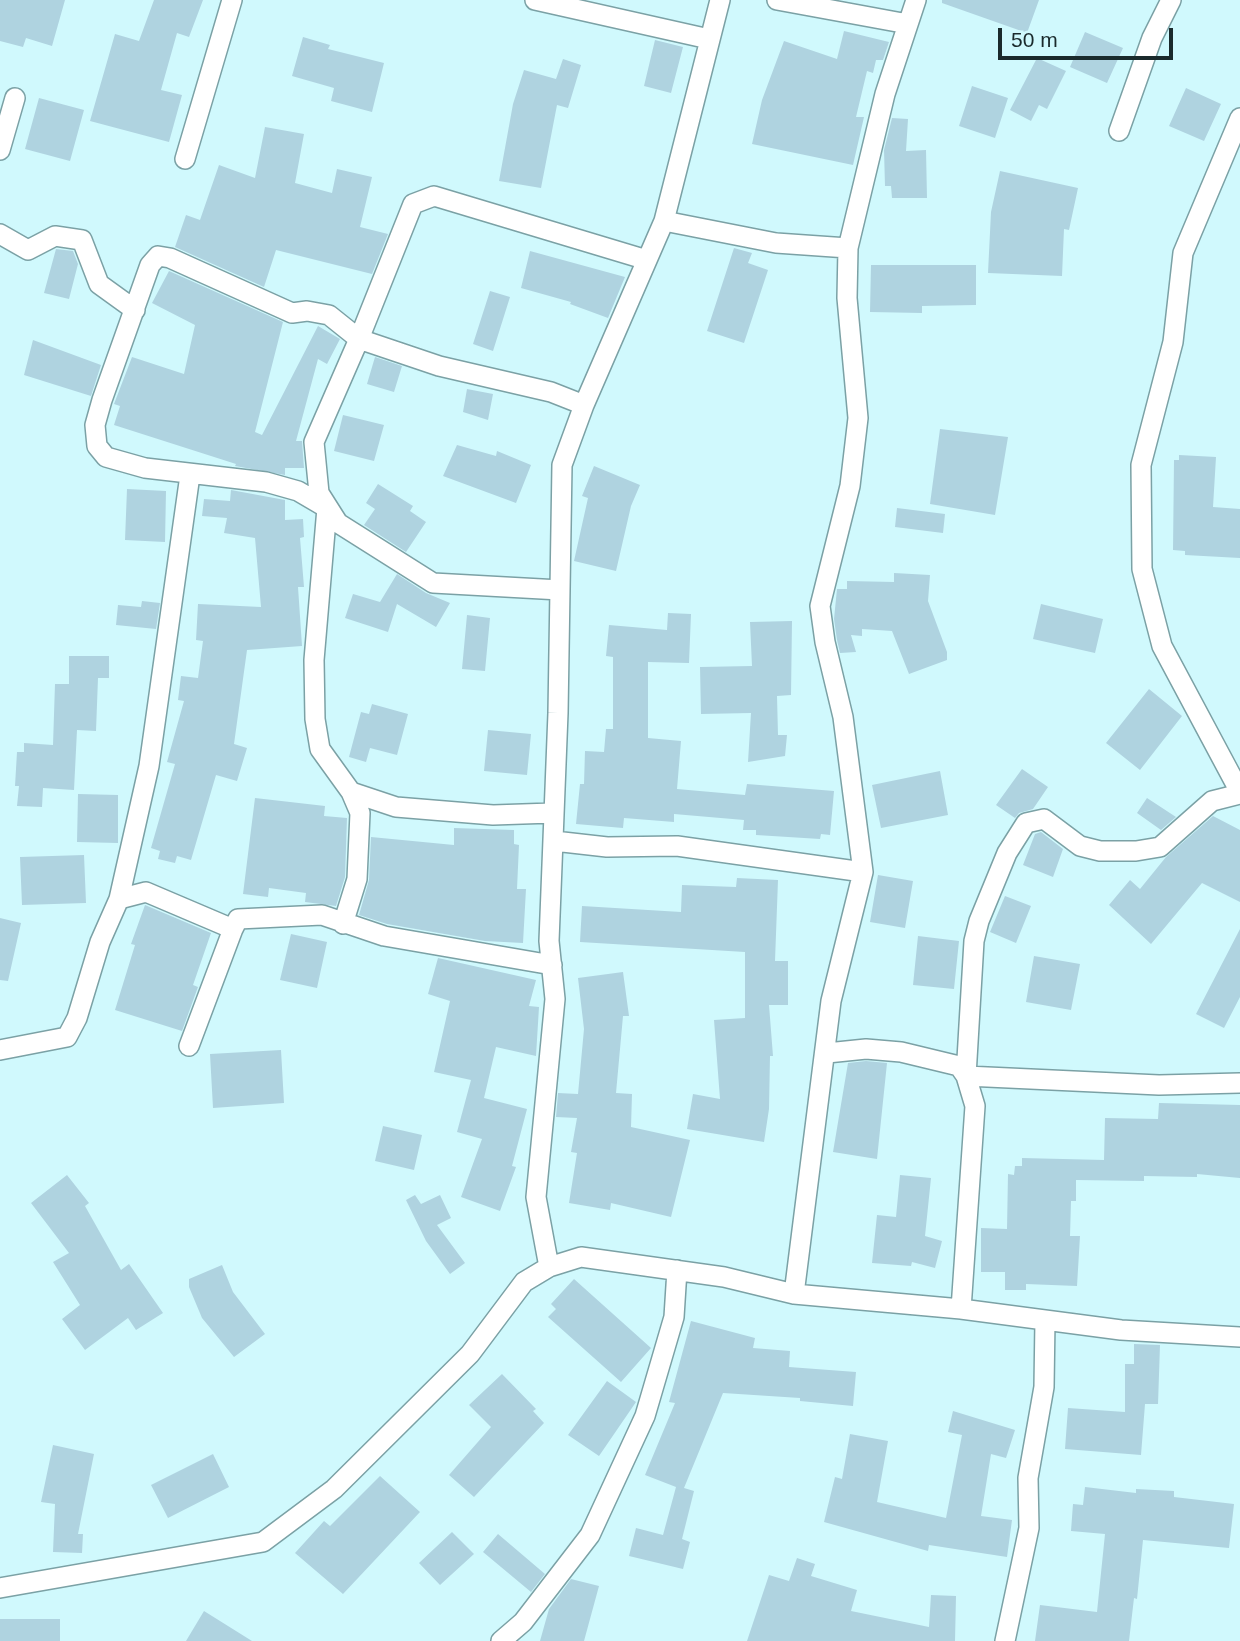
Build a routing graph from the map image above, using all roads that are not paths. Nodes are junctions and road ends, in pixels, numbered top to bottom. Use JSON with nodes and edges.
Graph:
{"nodes":[{"id":1,"x":232,"y":0,"type":"edge"},
{"id":2,"x":535,"y":0,"type":"edge"},
{"id":3,"x":720,"y":0,"type":"edge"},
{"id":4,"x":777,"y":0,"type":"edge"},
{"id":5,"x":916,"y":0,"type":"edge"},
{"id":6,"x":1171,"y":0,"type":"edge"},
{"id":7,"x":908,"y":24,"type":"junction"},
{"id":8,"x":709,"y":39,"type":"junction"},
{"id":9,"x":15,"y":98,"type":"dead end"},
{"id":10,"x":1240,"y":118,"type":"edge"},
{"id":11,"x":1119,"y":131,"type":"dead end"},
{"id":12,"x":0,"y":150,"type":"edge"},
{"id":13,"x":185,"y":159,"type":"dead end"},
{"id":14,"x":664,"y":221,"type":"junction"},
{"id":15,"x":0,"y":234,"type":"edge"},
{"id":16,"x":848,"y":248,"type":"junction"},
{"id":17,"x":647,"y":260,"type":"junction"},
{"id":18,"x":135,"y":310,"type":"junction"},
{"id":19,"x":359,"y":340,"type":"junction"},
{"id":20,"x":584,"y":405,"type":"junction"},
{"id":21,"x":190,"y":475,"type":"junction"},
{"id":22,"x":327,"y":508,"type":"junction"},
{"id":23,"x":560,"y":590,"type":"junction"},
{"id":24,"x":351,"y":792,"type":"junction"},
{"id":25,"x":1240,"y":793,"type":"edge"},
{"id":26,"x":552,"y":813,"type":"junction"},
{"id":27,"x":554,"y":841,"type":"junction"},
{"id":28,"x":863,"y":872,"type":"junction"},
{"id":29,"x":119,"y":899,"type":"junction"},
{"id":30,"x":343,"y":924,"type":"junction"},
{"id":31,"x":233,"y":929,"type":"junction"},
{"id":32,"x":552,"y":965,"type":"junction"},
{"id":33,"x":189,"y":1046,"type":"dead end"},
{"id":34,"x":0,"y":1050,"type":"edge"},
{"id":35,"x":827,"y":1053,"type":"junction"},
{"id":36,"x":966,"y":1076,"type":"junction"},
{"id":37,"x":1240,"y":1083,"type":"edge"},
{"id":38,"x":549,"y":1267,"type":"junction"},
{"id":39,"x":677,"y":1270,"type":"junction"},
{"id":40,"x":794,"y":1294,"type":"junction"},
{"id":41,"x":961,"y":1309,"type":"junction"},
{"id":42,"x":1045,"y":1320,"type":"junction"},
{"id":43,"x":1240,"y":1337,"type":"edge"},
{"id":44,"x":0,"y":1588,"type":"edge"},
{"id":45,"x":501,"y":1641,"type":"edge"},
{"id":46,"x":1005,"y":1641,"type":"edge"}],
"edges":[{"from":1,"to":13,"type":"street"},
{"from":2,"to":8,"type":"street"},
{"from":3,"to":8,"type":"street"},
{"from":4,"to":7,"type":"street"},
{"from":5,"to":7,"type":"street"},
{"from":6,"to":11,"type":"street"},
{"from":7,"to":16,"type":"street"},
{"from":8,"to":14,"type":"street"},
{"from":9,"to":12,"type":"street"},
{"from":10,"to":25,"type":"street"},
{"from":14,"to":16,"type":"street"},
{"from":14,"to":17,"type":"street"},
{"from":15,"to":18,"type":"street"},
{"from":16,"to":28,"type":"street"},
{"from":17,"to":19,"type":"street"},
{"from":17,"to":20,"type":"street"},
{"from":18,"to":19,"type":"street"},
{"from":18,"to":21,"type":"street"},
{"from":19,"to":20,"type":"street"},
{"from":19,"to":22,"type":"street"},
{"from":20,"to":23,"type":"street"},
{"from":21,"to":22,"type":"street"},
{"from":21,"to":29,"type":"street"},
{"from":22,"to":23,"type":"street"},
{"from":22,"to":24,"type":"street"},
{"from":23,"to":26,"type":"street"},
{"from":24,"to":26,"type":"street"},
{"from":24,"to":30,"type":"street"},
{"from":25,"to":36,"type":"street"},
{"from":26,"to":27,"type":"street"},
{"from":27,"to":28,"type":"street"},
{"from":27,"to":32,"type":"street"},
{"from":28,"to":35,"type":"street"},
{"from":29,"to":31,"type":"street"},
{"from":29,"to":34,"type":"street"},
{"from":30,"to":31,"type":"street"},
{"from":30,"to":32,"type":"street"},
{"from":31,"to":33,"type":"street"},
{"from":32,"to":38,"type":"street"},
{"from":35,"to":36,"type":"street"},
{"from":35,"to":40,"type":"street"},
{"from":36,"to":37,"type":"street"},
{"from":36,"to":41,"type":"street"},
{"from":38,"to":39,"type":"street"},
{"from":38,"to":44,"type":"street"},
{"from":39,"to":40,"type":"street"},
{"from":39,"to":45,"type":"street"},
{"from":40,"to":41,"type":"street"},
{"from":41,"to":42,"type":"street"},
{"from":42,"to":43,"type":"street"},
{"from":42,"to":46,"type":"street"}]}
